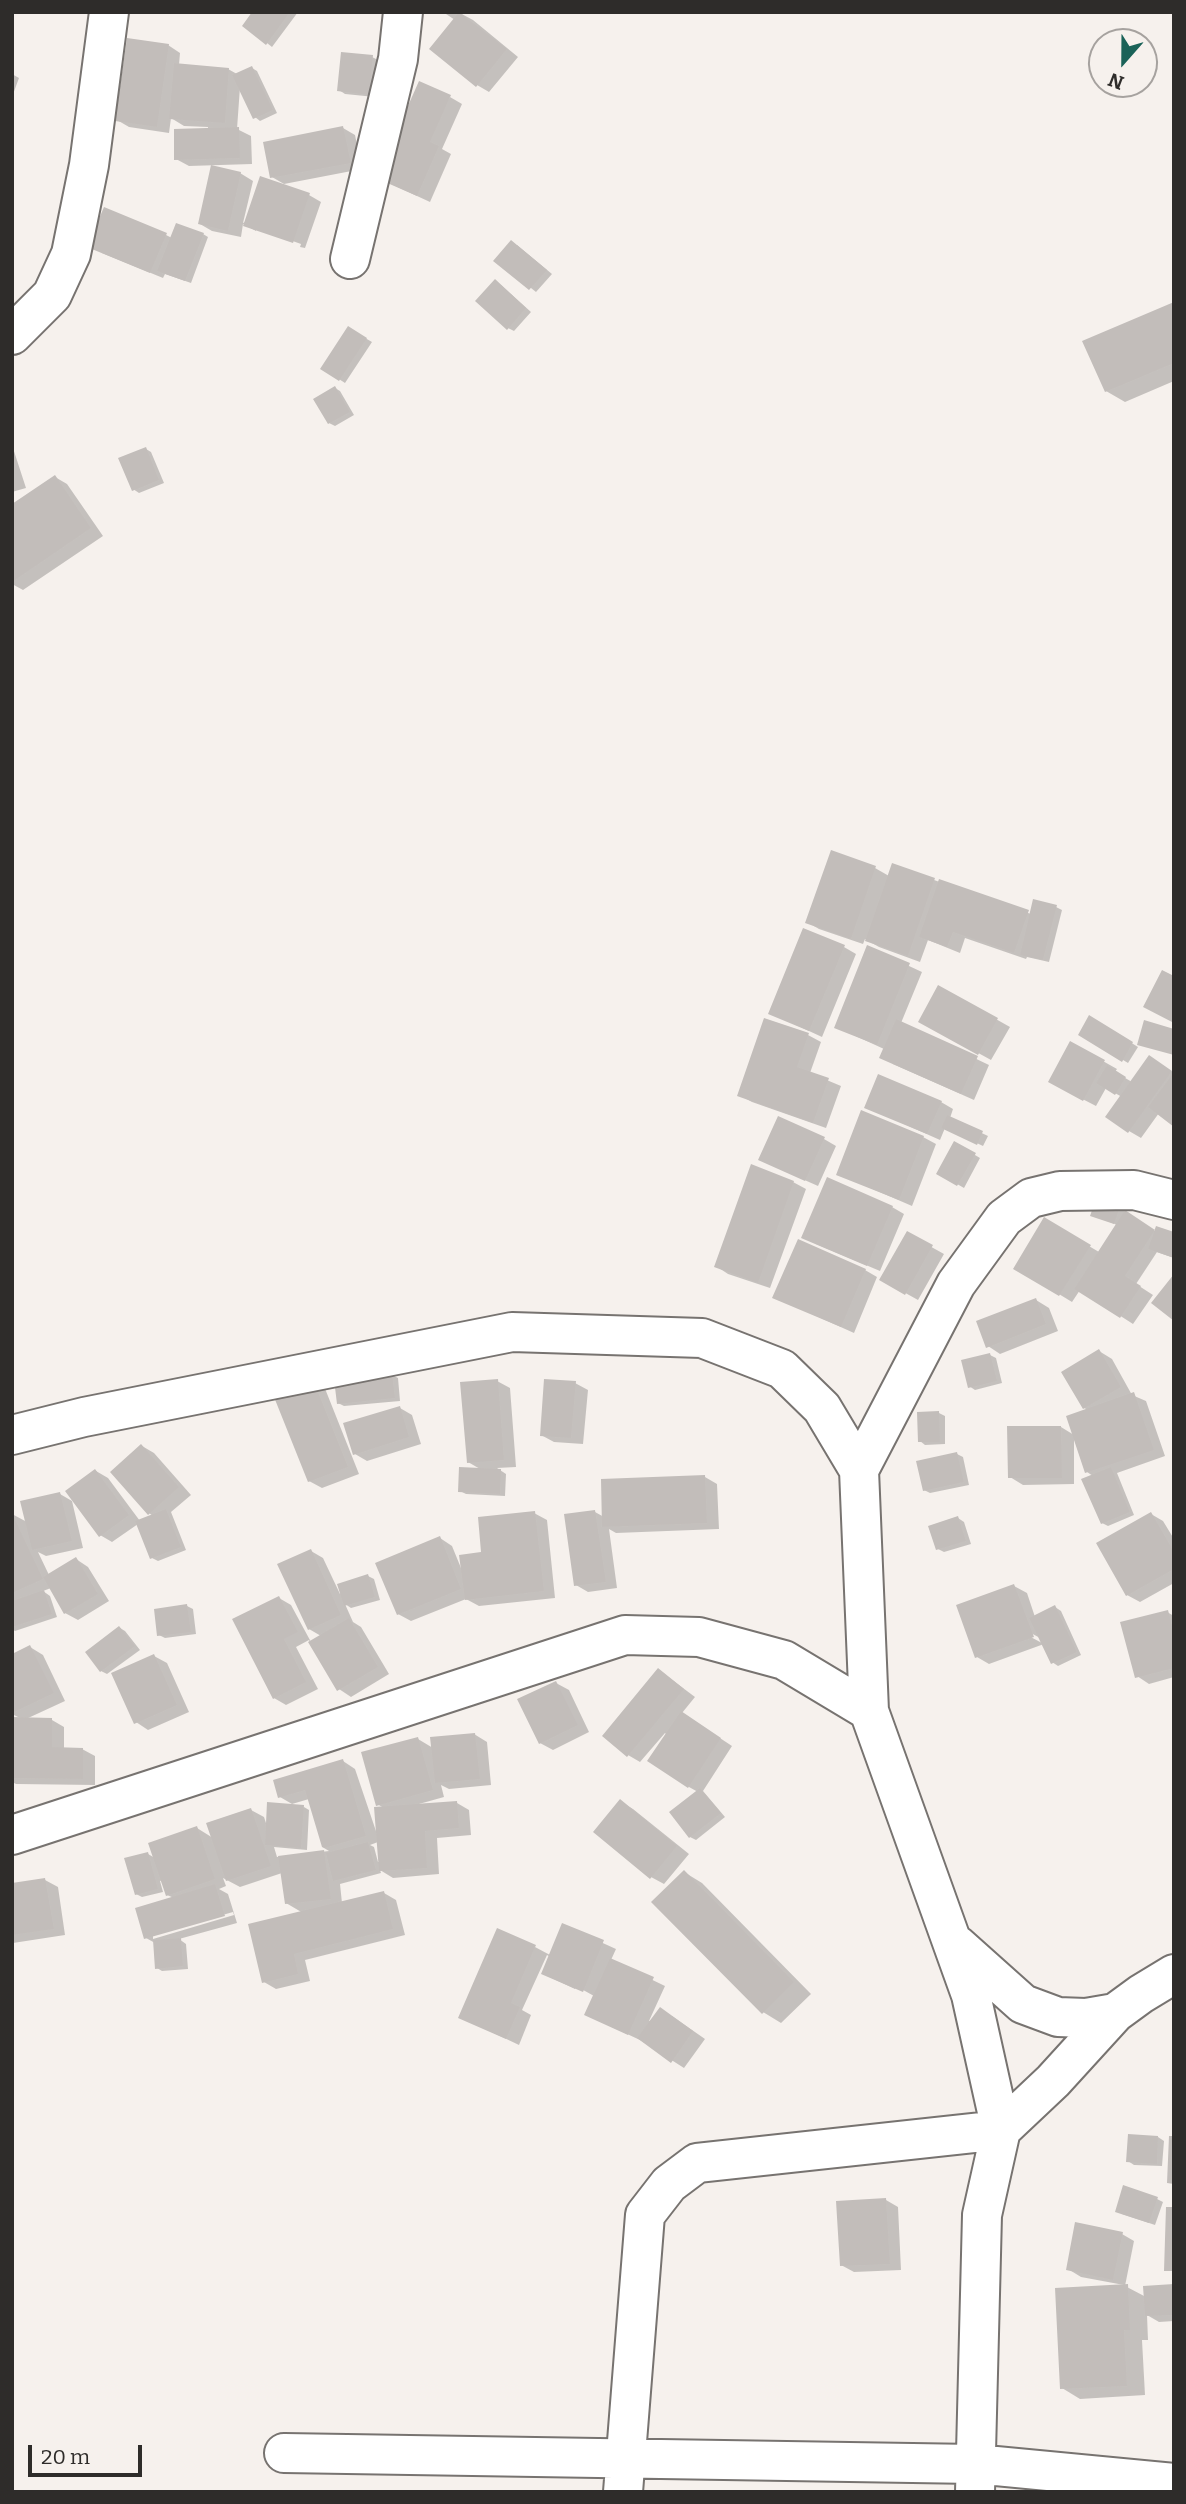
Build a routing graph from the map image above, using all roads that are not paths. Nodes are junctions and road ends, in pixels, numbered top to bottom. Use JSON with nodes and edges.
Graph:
{"nodes":[{"id":1,"x":109,"y":12,"type":"edge"},
{"id":2,"x":403,"y":12,"type":"edge"},
{"id":3,"x":350,"y":259,"type":"dead end"},
{"id":4,"x":12,"y":335,"type":"edge"},
{"id":5,"x":1174,"y":1200,"type":"edge"},
{"id":6,"x":12,"y":1435,"type":"edge"},
{"id":7,"x":859,"y":1470,"type":"junction"},
{"id":8,"x":869,"y":1711,"type":"junction"},
{"id":9,"x":12,"y":1835,"type":"edge"},
{"id":10,"x":952,"y":1940,"type":"junction"},
{"id":11,"x":1174,"y":1974,"type":"edge"},
{"id":12,"x":1115,"y":2013,"type":"junction"},
{"id":13,"x":1001,"y":2130,"type":"junction"},
{"id":14,"x":284,"y":2453,"type":"dead end"},
{"id":15,"x":624,"y":2476,"type":"edge"},
{"id":16,"x":975,"y":2478,"type":"edge"},
{"id":17,"x":1174,"y":2483,"type":"edge"}],
"edges":[{"from":1,"to":4,"type":"street"},
{"from":2,"to":3,"type":"street"},
{"from":5,"to":7,"type":"street"},
{"from":6,"to":7,"type":"street"},
{"from":7,"to":8,"type":"street"},
{"from":8,"to":9,"type":"street"},
{"from":8,"to":10,"type":"street"},
{"from":10,"to":12,"type":"street"},
{"from":10,"to":13,"type":"street"},
{"from":11,"to":12,"type":"street"},
{"from":12,"to":13,"type":"street"},
{"from":13,"to":15,"type":"street"},
{"from":13,"to":16,"type":"street"},
{"from":14,"to":15,"type":"street"},
{"from":15,"to":16,"type":"street"},
{"from":16,"to":17,"type":"street"}]}
